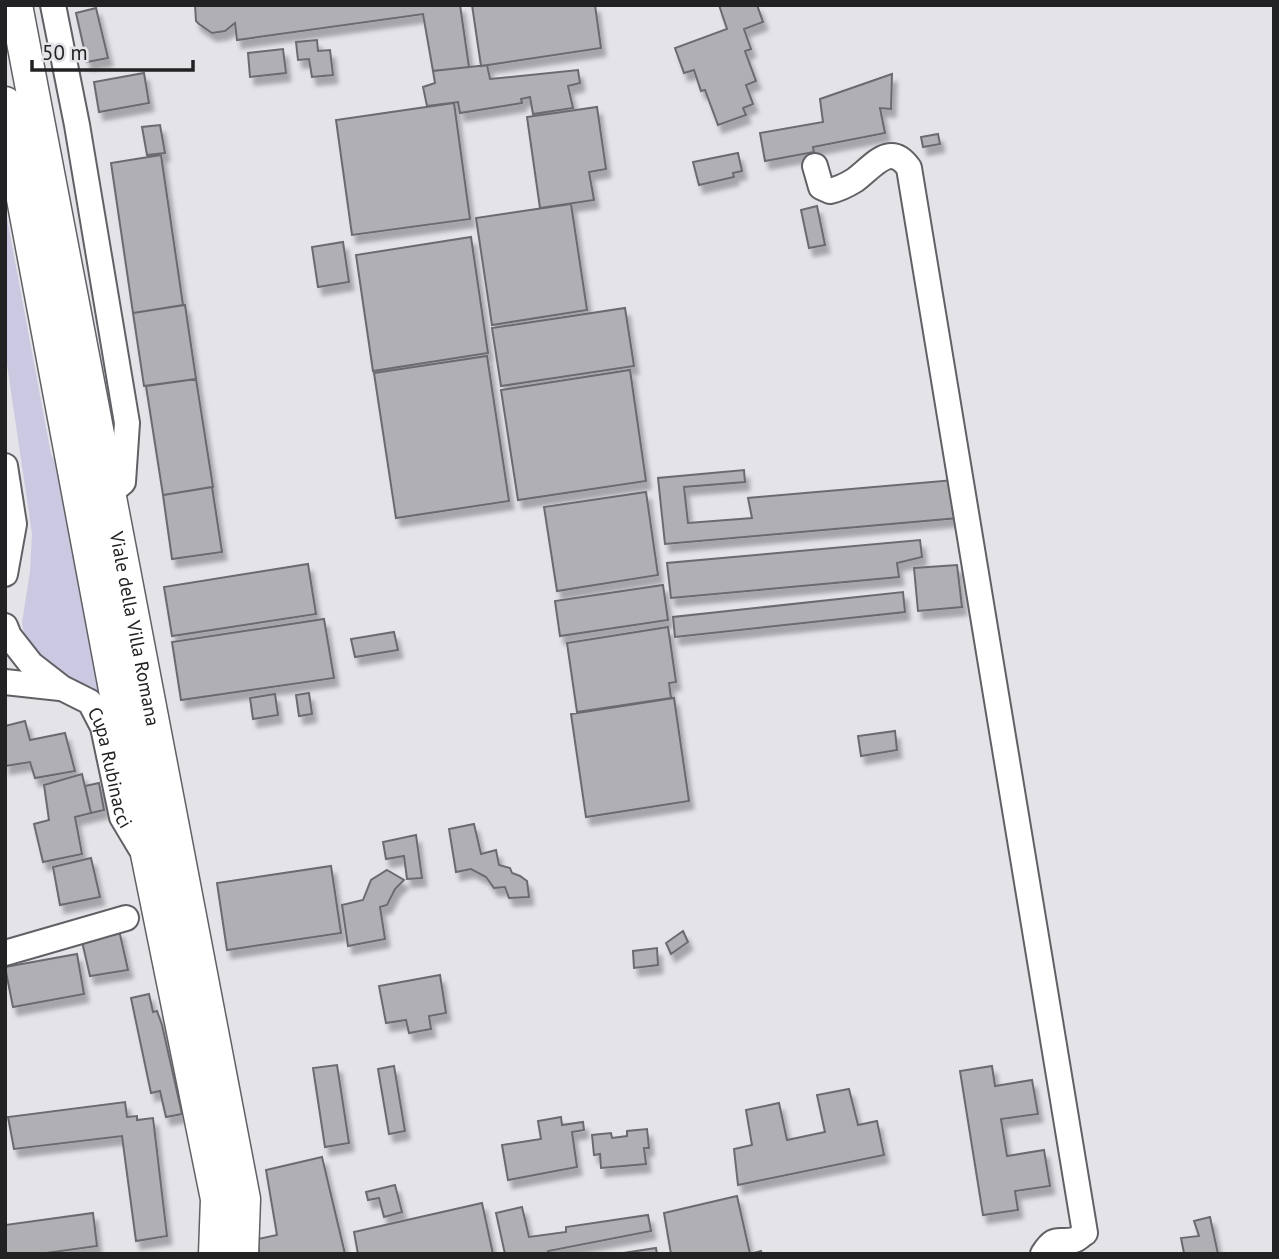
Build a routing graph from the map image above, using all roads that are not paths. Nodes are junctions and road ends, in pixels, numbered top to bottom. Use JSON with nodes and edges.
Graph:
{"nodes":[{"id":1,"x":16,"y":5,"type":"edge"},
{"id":2,"x":53,"y":5,"type":"edge"},
{"id":3,"x":5,"y":103,"type":"edge"},
{"id":4,"x":815,"y":166,"type":"dead end"},
{"id":5,"x":5,"y":466,"type":"edge"},
{"id":6,"x":110,"y":493,"type":"junction"},
{"id":7,"x":5,"y":573,"type":"edge"},
{"id":8,"x":5,"y":626,"type":"edge"},
{"id":9,"x":5,"y":681,"type":"edge"},
{"id":10,"x":62,"y":688,"type":"junction"},
{"id":11,"x":148,"y":859,"type":"junction"},
{"id":12,"x":126,"y":918,"type":"dead end"},
{"id":13,"x":5,"y":953,"type":"edge"},
{"id":14,"x":1086,"y":1244,"type":"edge"},
{"id":15,"x":215,"y":1254,"type":"edge"},
{"id":16,"x":242,"y":1254,"type":"edge"},
{"id":17,"x":1044,"y":1254,"type":"edge"}],
"edges":[{"from":1,"to":6,"type":"main road","name":"Viale della Villa Romana"},
{"from":2,"to":6,"type":"street"},
{"from":3,"to":11,"type":"main road","name":"Viale della Villa Romana"},
{"from":4,"to":14,"type":"street"},
{"from":5,"to":7,"type":"street"},
{"from":6,"to":16,"type":"main road","name":"Viale della Villa Romana"},
{"from":8,"to":10,"type":"street","name":"Cupa Rubinacci"},
{"from":9,"to":10,"type":"street","name":"Cupa Rubinacci"},
{"from":10,"to":11,"type":"street","name":"Cupa Rubinacci"},
{"from":11,"to":15,"type":"main road","name":"Viale della Villa Romana"},
{"from":12,"to":13,"type":"street"},
{"from":14,"to":17,"type":"street"}]}
